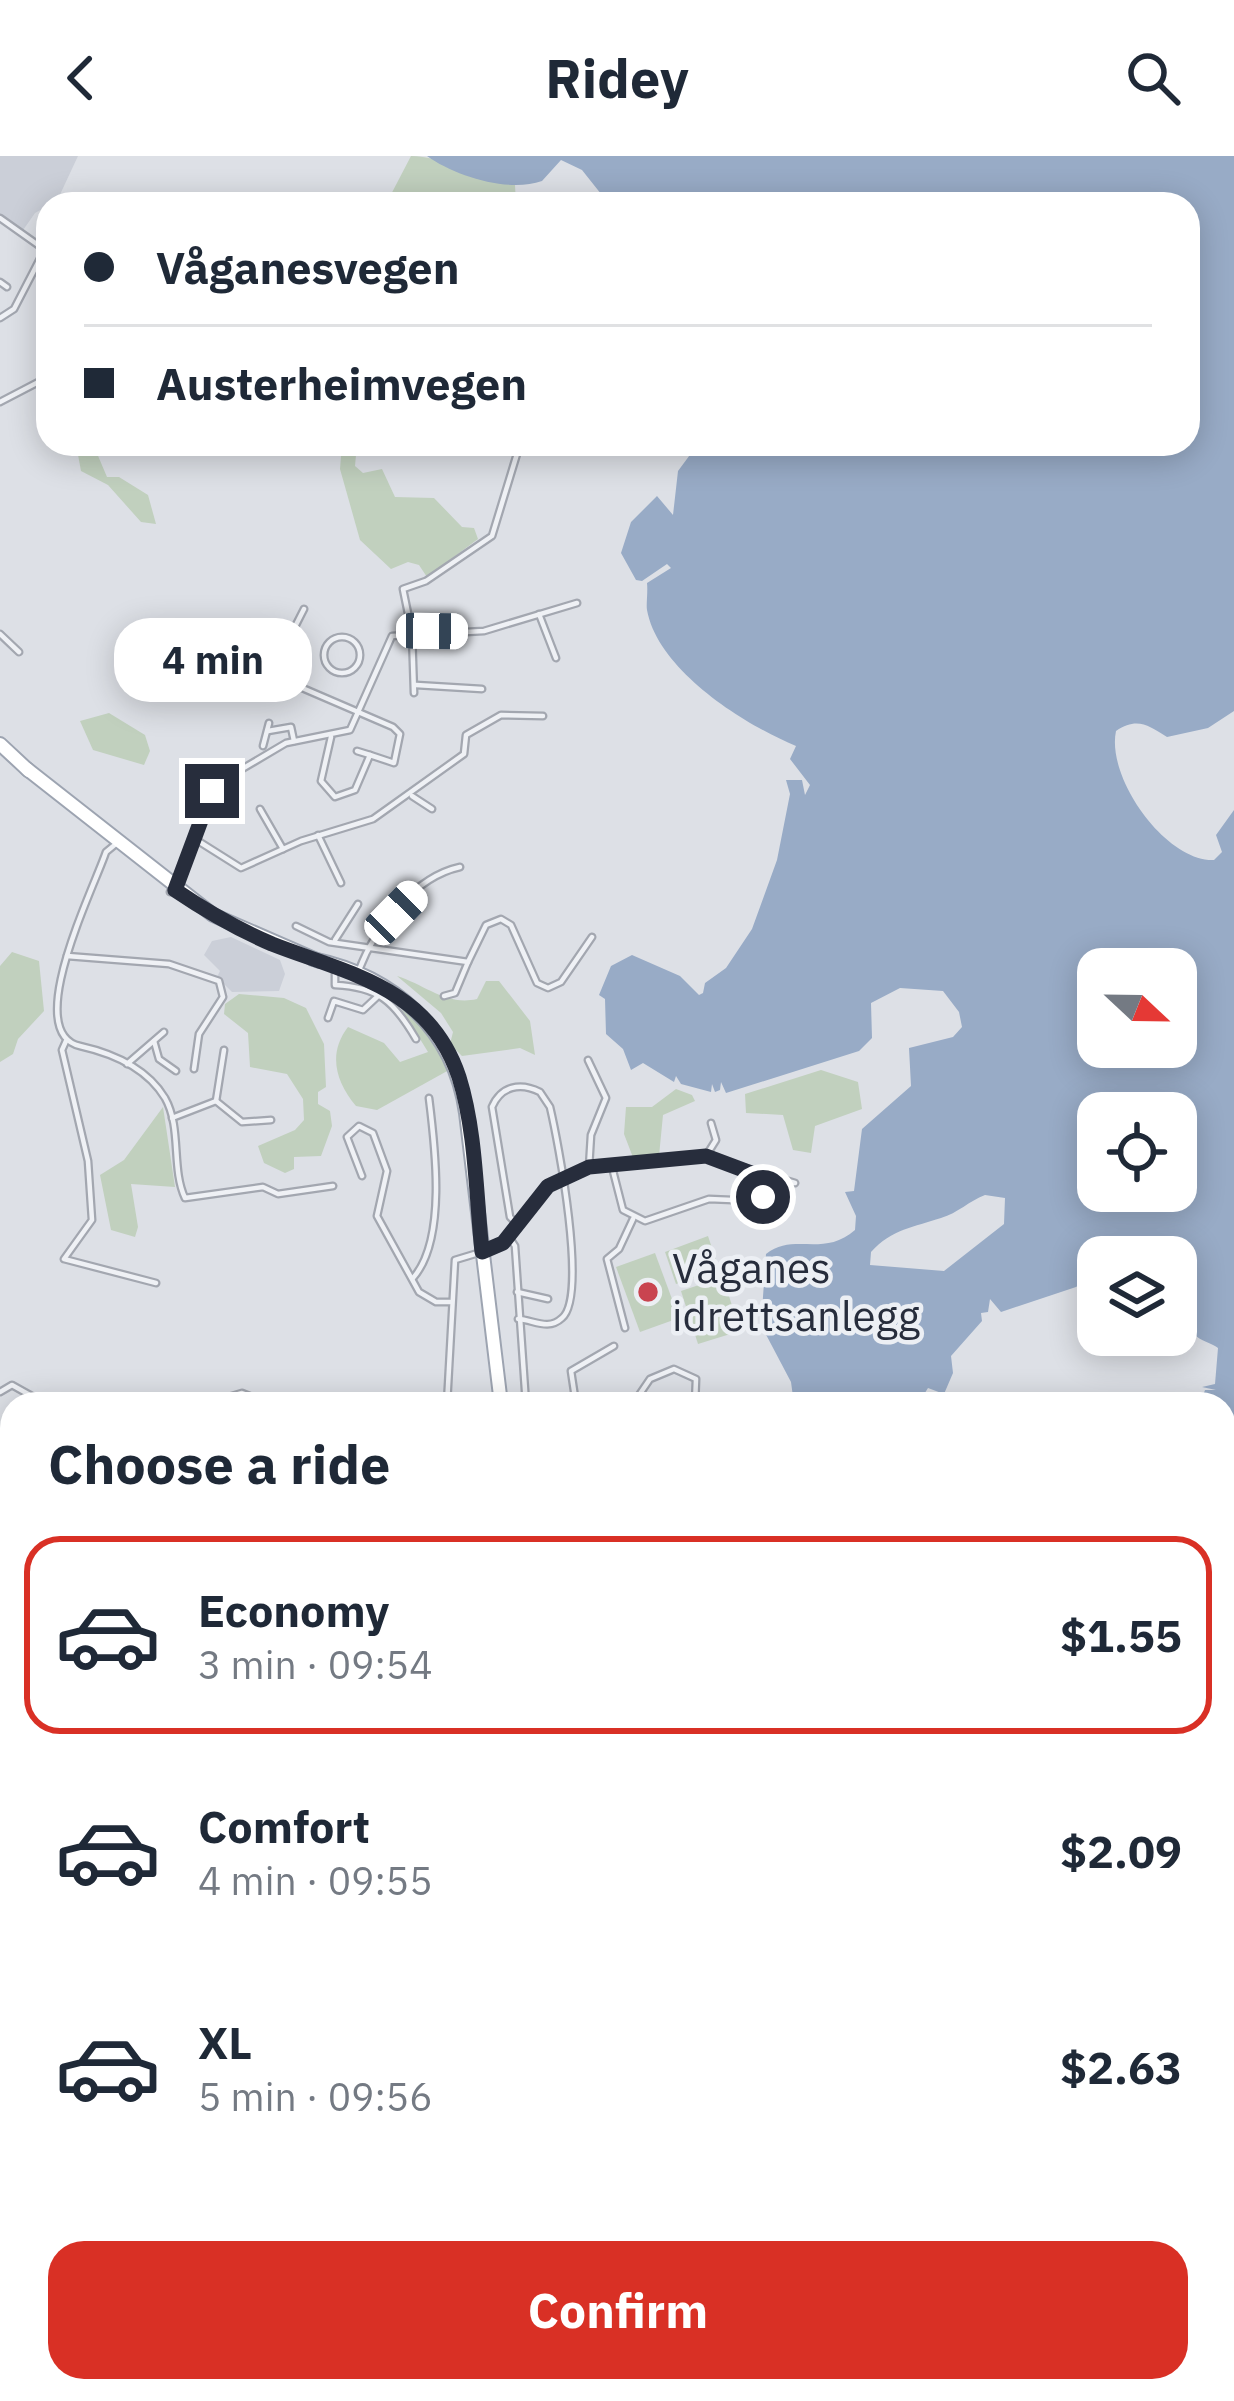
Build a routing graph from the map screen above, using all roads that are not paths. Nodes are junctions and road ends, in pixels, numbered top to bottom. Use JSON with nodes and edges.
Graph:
{"nodes":[{"id":1,"x":0,"y":218,"type":"edge"},
{"id":2,"x":36,"y":245,"type":"edge"},
{"id":3,"x":36,"y":270,"type":"edge"},
{"id":4,"x":0,"y":282,"type":"edge"},
{"id":5,"x":8,"y":287,"type":"dead end"},
{"id":6,"x":0,"y":318,"type":"edge"},
{"id":7,"x":36,"y":383,"type":"edge"},
{"id":8,"x":0,"y":402,"type":"edge"},
{"id":9,"x":516,"y":456,"type":"edge"},
{"id":10,"x":578,"y":603,"type":"dead end"},
{"id":11,"x":304,"y":609,"type":"dead end"},
{"id":12,"x":539,"y":614,"type":"junction"},
{"id":13,"x":412,"y":633,"type":"junction"},
{"id":14,"x":0,"y":634,"type":"edge"},
{"id":15,"x":19,"y":652,"type":"dead end"},
{"id":16,"x":556,"y":658,"type":"dead end"},
{"id":17,"x":356,"y":669,"type":"junction"},
{"id":18,"x":374,"y":672,"type":"junction"},
{"id":19,"x":482,"y":689,"type":"dead end"},
{"id":20,"x":360,"y":712,"type":"junction"},
{"id":21,"x":543,"y":716,"type":"dead end"},
{"id":22,"x":301,"y":723,"type":"dead end"},
{"id":23,"x":291,"y":727,"type":"junction"},
{"id":24,"x":331,"y":737,"type":"junction"},
{"id":25,"x":294,"y":741,"type":"junction"},
{"id":26,"x":0,"y":744,"type":"edge"},
{"id":27,"x":263,"y":746,"type":"dead end"},
{"id":28,"x":357,"y":751,"type":"dead end"},
{"id":29,"x":370,"y":755,"type":"junction"},
{"id":30,"x":411,"y":795,"type":"junction"},
{"id":31,"x":260,"y":809,"type":"dead end"},
{"id":32,"x":432,"y":809,"type":"dead end"},
{"id":33,"x":318,"y":836,"type":"junction"},
{"id":34,"x":195,"y":839,"type":"junction"},
{"id":35,"x":112,"y":849,"type":"junction"},
{"id":36,"x":283,"y":849,"type":"junction"},
{"id":37,"x":460,"y":867,"type":"dead end"},
{"id":38,"x":341,"y":883,"type":"dead end"},
{"id":39,"x":174,"y":886,"type":"junction"},
{"id":40,"x":358,"y":904,"type":"dead end"},
{"id":41,"x":296,"y":926,"type":"dead end"},
{"id":42,"x":592,"y":937,"type":"dead end"},
{"id":43,"x":333,"y":943,"type":"junction"},
{"id":44,"x":368,"y":946,"type":"junction"},
{"id":45,"x":67,"y":956,"type":"junction"},
{"id":46,"x":313,"y":958,"type":"junction"},
{"id":47,"x":468,"y":962,"type":"junction"},
{"id":48,"x":335,"y":968,"type":"junction"},
{"id":49,"x":357,"y":974,"type":"junction"},
{"id":50,"x":378,"y":996,"type":"junction"},
{"id":51,"x":444,"y":996,"type":"dead end"},
{"id":52,"x":328,"y":1018,"type":"dead end"},
{"id":53,"x":164,"y":1032,"type":"dead end"},
{"id":54,"x":416,"y":1040,"type":"dead end"},
{"id":55,"x":67,"y":1041,"type":"junction"},
{"id":56,"x":154,"y":1041,"type":"junction"},
{"id":57,"x":224,"y":1051,"type":"dead end"},
{"id":58,"x":588,"y":1060,"type":"dead end"},
{"id":59,"x":128,"y":1064,"type":"junction"},
{"id":60,"x":194,"y":1070,"type":"dead end"},
{"id":61,"x":176,"y":1071,"type":"dead end"},
{"id":62,"x":429,"y":1098,"type":"dead end"},
{"id":63,"x":216,"y":1101,"type":"junction"},
{"id":64,"x":172,"y":1118,"type":"junction"},
{"id":65,"x":271,"y":1120,"type":"dead end"},
{"id":66,"x":711,"y":1123,"type":"dead end"},
{"id":67,"x":706,"y":1156,"type":"junction"},
{"id":68,"x":589,"y":1167,"type":"junction"},
{"id":69,"x":612,"y":1167,"type":"junction"},
{"id":70,"x":362,"y":1176,"type":"dead end"},
{"id":71,"x":559,"y":1178,"type":"junction"},
{"id":72,"x":770,"y":1180,"type":"junction"},
{"id":73,"x":795,"y":1183,"type":"dead end"},
{"id":74,"x":332,"y":1186,"type":"dead end"},
{"id":75,"x":252,"y":1189,"type":"junction"},
{"id":76,"x":253,"y":1199,"type":"dead end"},
{"id":77,"x":633,"y":1219,"type":"junction"},
{"id":78,"x":517,"y":1224,"type":"junction"},
{"id":79,"x":509,"y":1238,"type":"junction"},
{"id":80,"x":482,"y":1252,"type":"junction"},
{"id":81,"x":412,"y":1280,"type":"junction"},
{"id":82,"x":156,"y":1283,"type":"dead end"},
{"id":83,"x":517,"y":1292,"type":"junction"},
{"id":84,"x":548,"y":1299,"type":"dead end"},
{"id":85,"x":450,"y":1302,"type":"junction"},
{"id":86,"x":518,"y":1319,"type":"junction"},
{"id":87,"x":625,"y":1328,"type":"dead end"},
{"id":88,"x":614,"y":1346,"type":"dead end"},
{"id":89,"x":447,"y":1392,"type":"edge"},
{"id":90,"x":500,"y":1392,"type":"edge"},
{"id":91,"x":525,"y":1392,"type":"edge"},
{"id":92,"x":575,"y":1392,"type":"edge"},
{"id":93,"x":641,"y":1392,"type":"edge"},
{"id":94,"x":695,"y":1392,"type":"edge"}],
"edges":[{"from":1,"to":2,"type":"street"},
{"from":3,"to":6,"type":"street"},
{"from":4,"to":5,"type":"street"},
{"from":7,"to":8,"type":"street"},
{"from":9,"to":13,"type":"street"},
{"from":10,"to":12,"type":"street"},
{"from":11,"to":20,"type":"street"},
{"from":12,"to":13,"type":"street"},
{"from":12,"to":16,"type":"street"},
{"from":13,"to":18,"type":"street"},
{"from":13,"to":19,"type":"street"},
{"from":14,"to":15,"type":"street"},
{"from":17,"to":17,"type":"street"},
{"from":17,"to":18,"type":"street"},
{"from":18,"to":20,"type":"street"},
{"from":20,"to":24,"type":"street"},
{"from":20,"to":29,"type":"street"},
{"from":21,"to":30,"type":"street"},
{"from":22,"to":23,"type":"street"},
{"from":23,"to":25,"type":"street"},
{"from":23,"to":27,"type":"street"},
{"from":24,"to":25,"type":"street"},
{"from":24,"to":29,"type":"street"},
{"from":25,"to":34,"type":"street"},
{"from":26,"to":35,"type":"main road"},
{"from":28,"to":29,"type":"street"},
{"from":30,"to":32,"type":"street"},
{"from":30,"to":33,"type":"street"},
{"from":31,"to":36,"type":"street"},
{"from":33,"to":36,"type":"street"},
{"from":33,"to":38,"type":"street"},
{"from":34,"to":36,"type":"street"},
{"from":34,"to":39,"type":"street"},
{"from":35,"to":39,"type":"main road"},
{"from":35,"to":45,"type":"street"},
{"from":37,"to":44,"type":"street"},
{"from":39,"to":46,"type":"main road"},
{"from":40,"to":43,"type":"street"},
{"from":41,"to":43,"type":"street"},
{"from":42,"to":47,"type":"street"},
{"from":43,"to":44,"type":"street"},
{"from":44,"to":47,"type":"street"},
{"from":44,"to":49,"type":"street"},
{"from":45,"to":55,"type":"street"},
{"from":45,"to":60,"type":"street"},
{"from":46,"to":48,"type":"main road"},
{"from":46,"to":49,"type":"main road"},
{"from":47,"to":51,"type":"street"},
{"from":48,"to":49,"type":"main road"},
{"from":48,"to":50,"type":"street"},
{"from":49,"to":80,"type":"main road"},
{"from":50,"to":52,"type":"street"},
{"from":50,"to":54,"type":"street"},
{"from":53,"to":56,"type":"street"},
{"from":55,"to":59,"type":"street"},
{"from":55,"to":82,"type":"street"},
{"from":56,"to":59,"type":"street"},
{"from":56,"to":61,"type":"street"},
{"from":57,"to":63,"type":"street"},
{"from":58,"to":68,"type":"street"},
{"from":59,"to":64,"type":"street"},
{"from":62,"to":81,"type":"street"},
{"from":63,"to":64,"type":"street"},
{"from":63,"to":65,"type":"street"},
{"from":64,"to":75,"type":"street"},
{"from":66,"to":67,"type":"street"},
{"from":67,"to":69,"type":"street"},
{"from":67,"to":72,"type":"street"},
{"from":68,"to":69,"type":"street"},
{"from":68,"to":71,"type":"street"},
{"from":69,"to":77,"type":"street"},
{"from":70,"to":81,"type":"street"},
{"from":71,"to":78,"type":"street"},
{"from":71,"to":78,"type":"street"},
{"from":71,"to":86,"type":"street"},
{"from":72,"to":73,"type":"street"},
{"from":72,"to":77,"type":"street"},
{"from":74,"to":75,"type":"street"},
{"from":75,"to":76,"type":"street"},
{"from":77,"to":87,"type":"street"},
{"from":78,"to":79,"type":"street"},
{"from":79,"to":80,"type":"street"},
{"from":79,"to":83,"type":"street"},
{"from":80,"to":85,"type":"street"},
{"from":80,"to":90,"type":"main road"},
{"from":81,"to":85,"type":"street"},
{"from":83,"to":84,"type":"street"},
{"from":83,"to":86,"type":"street"},
{"from":85,"to":89,"type":"street"},
{"from":86,"to":91,"type":"street"},
{"from":88,"to":92,"type":"street"},
{"from":93,"to":94,"type":"street"}]}
